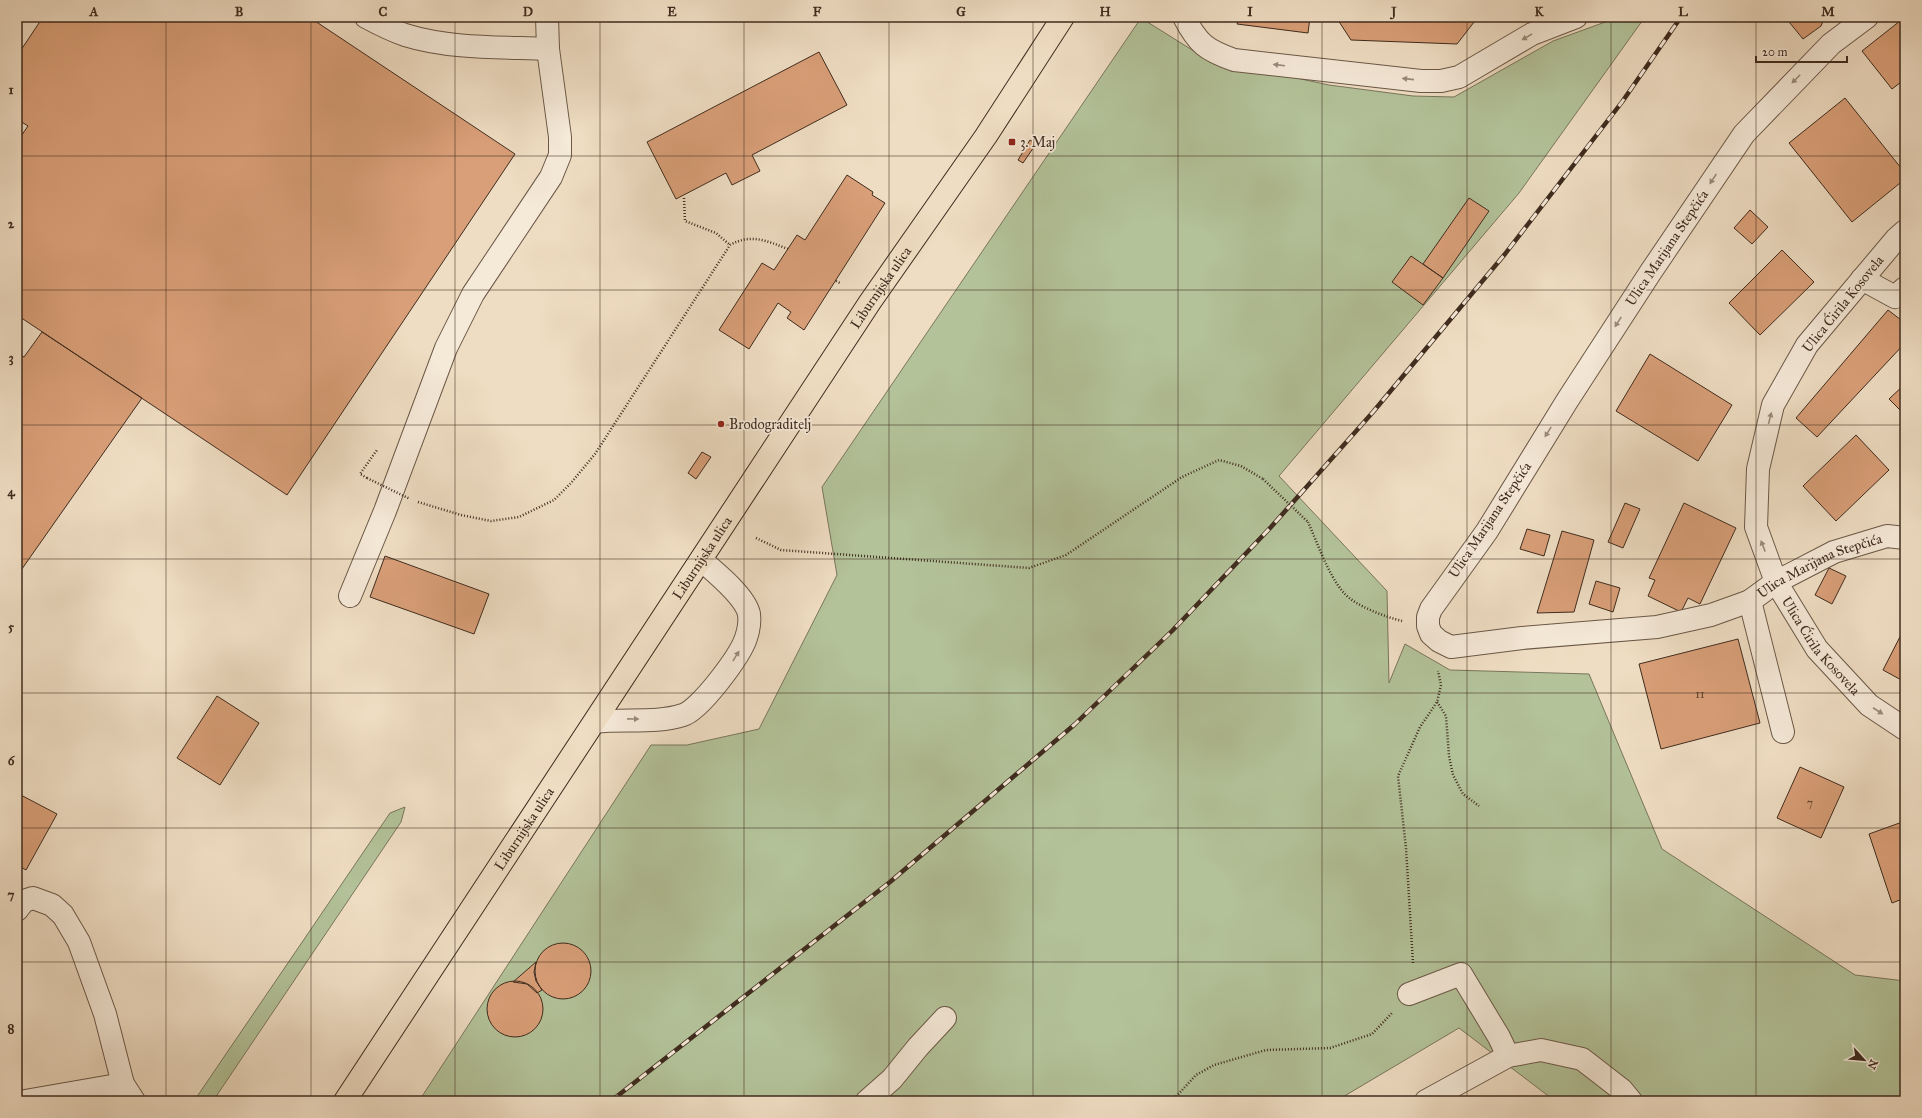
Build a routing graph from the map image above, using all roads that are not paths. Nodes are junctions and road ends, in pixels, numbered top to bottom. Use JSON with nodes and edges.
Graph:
{"nodes":[{"id":1,"x":366,"y":17,"type":"edge"},
{"id":2,"x":547,"y":17,"type":"edge"},
{"id":3,"x":1063,"y":17,"type":"edge"},
{"id":4,"x":1184,"y":17,"type":"edge"},
{"id":5,"x":1576,"y":17,"type":"edge"},
{"id":6,"x":1867,"y":17,"type":"edge"},
{"id":7,"x":548,"y":49,"type":"junction"},
{"id":8,"x":1905,"y":231,"type":"edge"},
{"id":9,"x":1862,"y":279,"type":"junction"},
{"id":10,"x":1905,"y":288,"type":"edge"},
{"id":11,"x":1905,"y":538,"type":"edge"},
{"id":12,"x":701,"y":560,"type":"junction"},
{"id":13,"x":1776,"y":582,"type":"junction"},
{"id":14,"x":350,"y":596,"type":"dead end"},
{"id":15,"x":1750,"y":601,"type":"junction"},
{"id":16,"x":595,"y":722,"type":"junction"},
{"id":17,"x":1905,"y":729,"type":"edge"},
{"id":18,"x":1783,"y":732,"type":"dead end"},
{"id":19,"x":17,"y":910,"type":"edge"},
{"id":20,"x":1408,"y":994,"type":"road end"},
{"id":21,"x":945,"y":1018,"type":"dead end"},
{"id":22,"x":1508,"y":1056,"type":"junction"},
{"id":23,"x":128,"y":1092,"type":"edge"},
{"id":24,"x":25,"y":1101,"type":"edge"},
{"id":25,"x":345,"y":1101,"type":"edge"},
{"id":26,"x":867,"y":1101,"type":"edge"},
{"id":27,"x":1426,"y":1101,"type":"edge"},
{"id":28,"x":1631,"y":1101,"type":"edge"}],
"edges":[{"from":1,"to":7,"type":"street"},
{"from":2,"to":7,"type":"street"},
{"from":3,"to":12,"type":"main road","name":"Liburnijska ulica"},
{"from":5,"to":4,"type":"street","one_way":true},
{"from":6,"to":15,"type":"street","name":"Ulica Marijana Stepčića","one_way":true},
{"from":7,"to":14,"type":"street"},
{"from":8,"to":9,"type":"street","name":"Ulica Ćirila Kosovela"},
{"from":9,"to":10,"type":"street"},
{"from":13,"to":9,"type":"street","name":"Ulica Ćirila Kosovela","one_way":true},
{"from":11,"to":13,"type":"street","name":"Ulica Marijana Stepčića"},
{"from":12,"to":16,"type":"main road","name":"Liburnijska ulica"},
{"from":16,"to":12,"type":"street","one_way":true},
{"from":13,"to":15,"type":"street","name":"Ulica Marijana Stepčića"},
{"from":13,"to":17,"type":"street","name":"Ulica Ćirila Kosovela","one_way":true},
{"from":15,"to":18,"type":"street"},
{"from":16,"to":25,"type":"main road","name":"Liburnijska ulica"},
{"from":19,"to":23,"type":"street"},
{"from":20,"to":22,"type":"street"},
{"from":21,"to":26,"type":"street"},
{"from":22,"to":27,"type":"street"},
{"from":22,"to":28,"type":"street"},
{"from":23,"to":24,"type":"street"}]}
